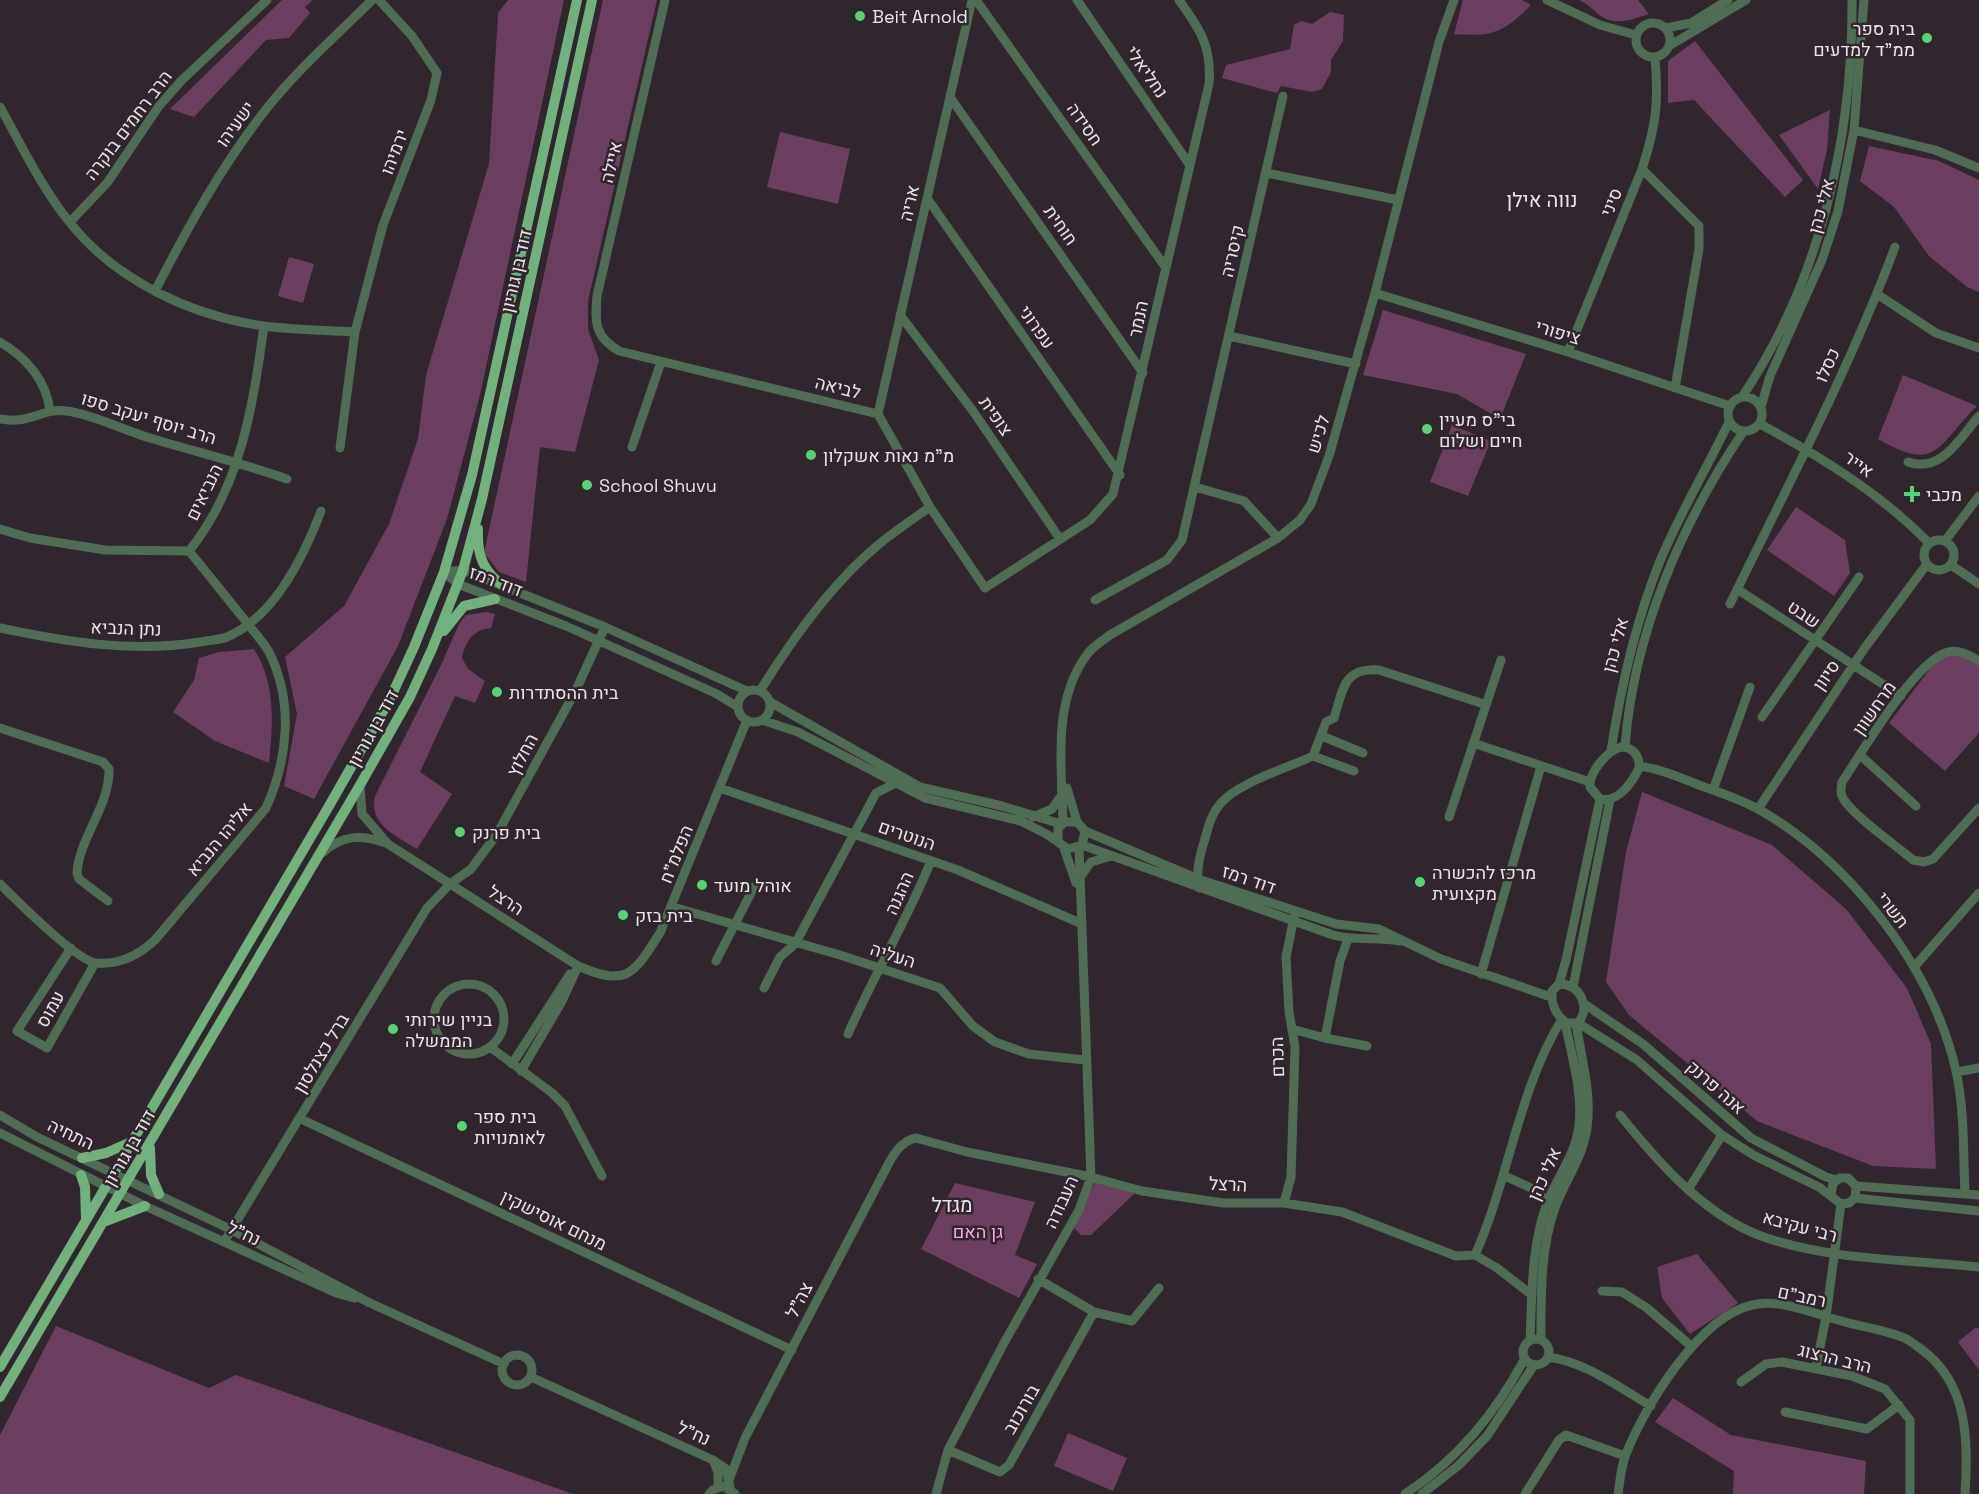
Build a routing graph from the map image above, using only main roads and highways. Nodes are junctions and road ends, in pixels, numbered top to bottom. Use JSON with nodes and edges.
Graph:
{"nodes":[{"id":1,"x":577,"y":0,"type":"edge"},
{"id":2,"x":592,"y":0,"type":"edge"},
{"id":3,"x":479,"y":510,"type":"junction"},
{"id":4,"x":505,"y":587,"type":"road end"},
{"id":5,"x":495,"y":599,"type":"road end"},
{"id":6,"x":432,"y":649,"type":"junction"},
{"id":7,"x":133,"y":1141,"type":"junction"},
{"id":8,"x":150,"y":1146,"type":"junction"},
{"id":9,"x":82,"y":1158,"type":"road end"},
{"id":10,"x":81,"y":1175,"type":"road end"},
{"id":11,"x":159,"y":1194,"type":"road end"},
{"id":12,"x":145,"y":1206,"type":"road end"},
{"id":13,"x":86,"y":1222,"type":"junction"},
{"id":14,"x":106,"y":1222,"type":"junction"},
{"id":15,"x":0,"y":1367,"type":"edge"},
{"id":16,"x":0,"y":1397,"type":"edge"}],
"edges":[{"from":1,"to":7,"type":"main road","name":"דוד בן גוריון"},
{"from":2,"to":3,"type":"main road","name":"דוד בן גוריון"},
{"from":3,"to":4,"type":"main road"},
{"from":3,"to":6,"type":"main road","name":"דוד בן גוריון"},
{"from":5,"to":6,"type":"main road"},
{"from":6,"to":8,"type":"main road","name":"דוד בן גוריון"},
{"from":7,"to":9,"type":"main road"},
{"from":7,"to":13,"type":"main road","name":"דוד בן גוריון"},
{"from":8,"to":11,"type":"main road"},
{"from":8,"to":14,"type":"main road","name":"דוד בן גוריון"},
{"from":10,"to":13,"type":"main road"},
{"from":12,"to":14,"type":"main road"},
{"from":13,"to":15,"type":"main road","name":"דוד בן גוריון"},
{"from":14,"to":16,"type":"main road","name":"דוד בן גוריון"}]}
